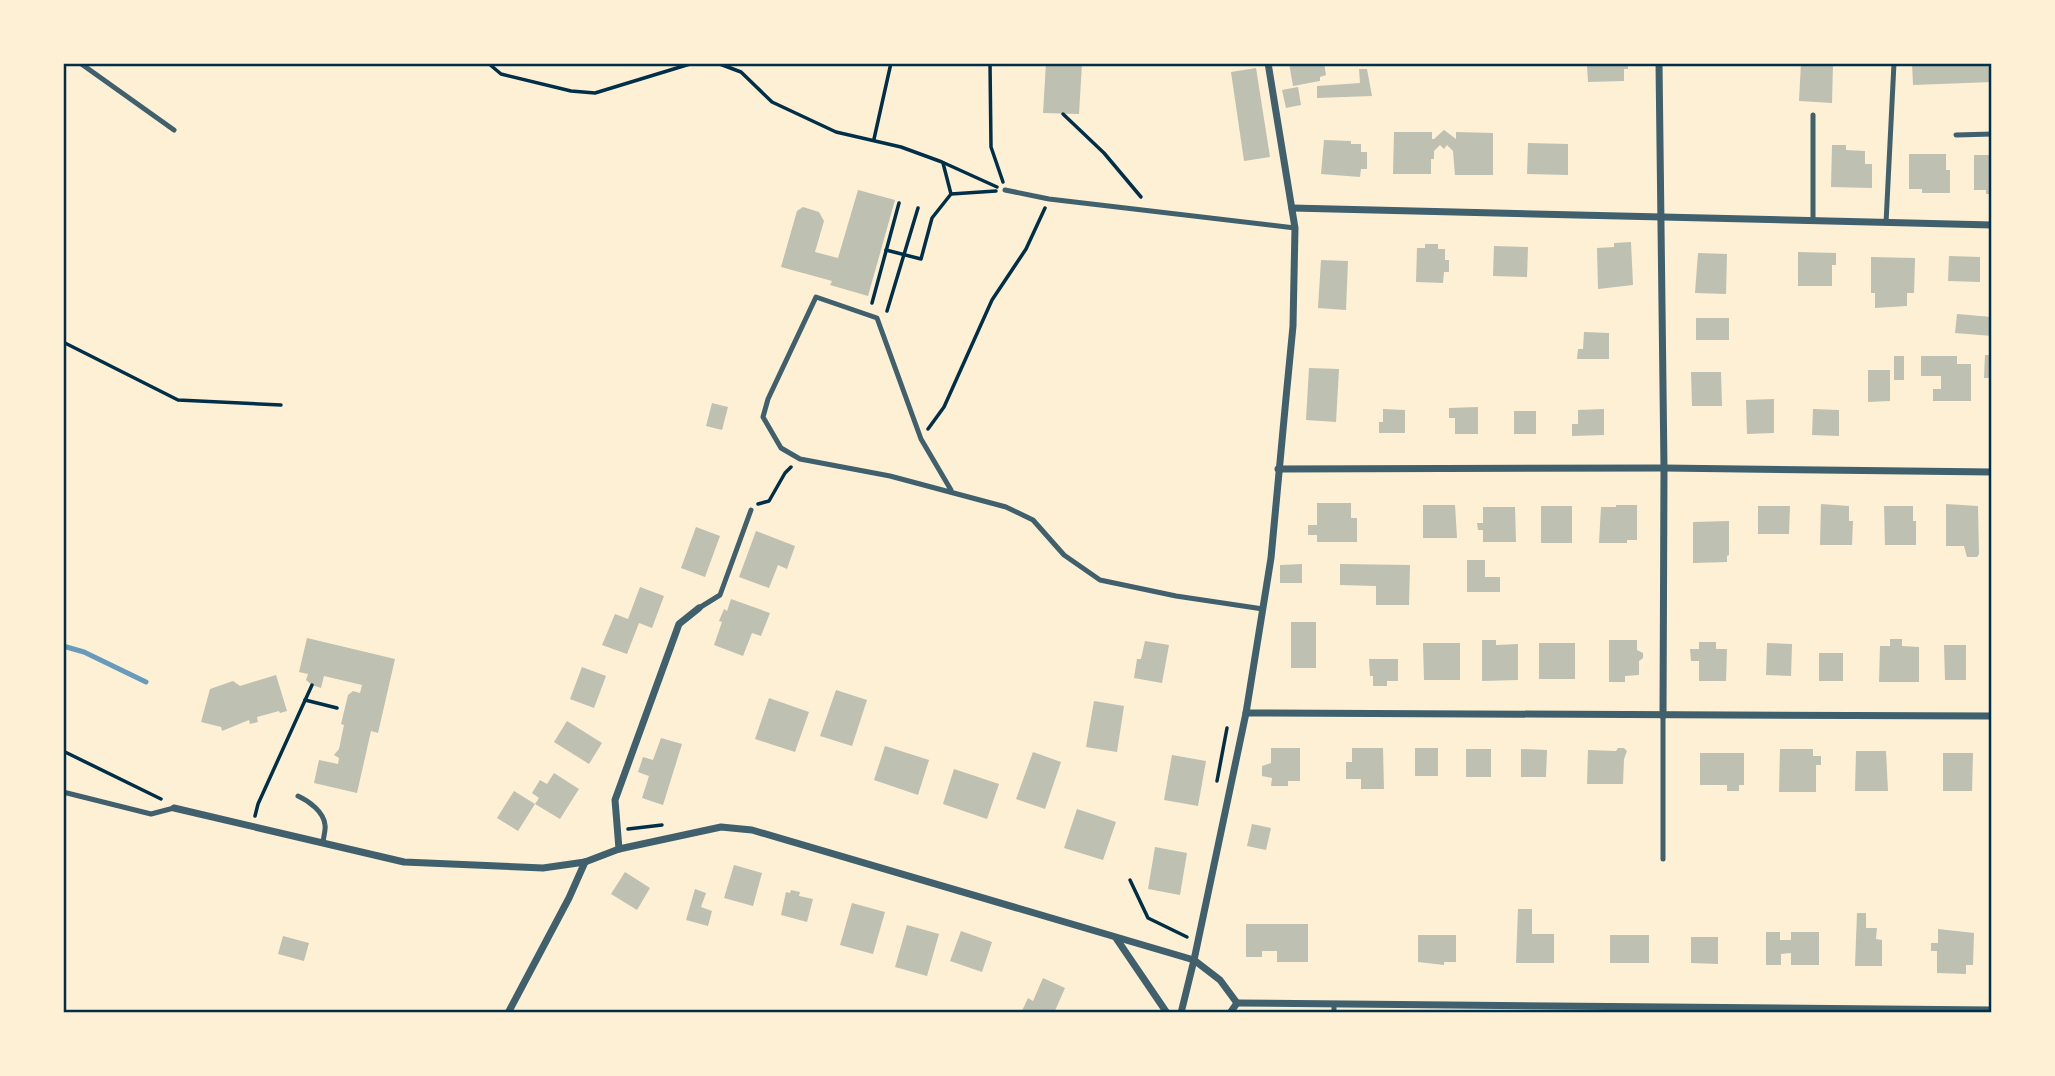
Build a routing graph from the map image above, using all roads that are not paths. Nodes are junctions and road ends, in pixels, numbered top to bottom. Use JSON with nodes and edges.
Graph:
{"nodes":[{"id":1,"x":80,"y":63,"type":"edge"},
{"id":2,"x":1268,"y":63,"type":"edge"},
{"id":3,"x":1659,"y":63,"type":"edge"},
{"id":4,"x":1894,"y":63,"type":"edge"},
{"id":5,"x":1813,"y":115,"type":"dead end"},
{"id":6,"x":174,"y":130,"type":"dead end"},
{"id":7,"x":1992,"y":134,"type":"edge"},
{"id":8,"x":1956,"y":135,"type":"dead end"},
{"id":9,"x":1005,"y":190,"type":"road end"},
{"id":10,"x":1292,"y":208,"type":"junction"},
{"id":11,"x":1661,"y":217,"type":"junction"},
{"id":12,"x":1813,"y":221,"type":"junction"},
{"id":13,"x":1886,"y":223,"type":"junction"},
{"id":14,"x":1992,"y":225,"type":"edge"},
{"id":15,"x":1295,"y":228,"type":"junction"},
{"id":16,"x":1664,"y":468,"type":"junction"},
{"id":17,"x":1278,"y":469,"type":"junction"},
{"id":18,"x":1992,"y":472,"type":"edge"},
{"id":19,"x":951,"y":490,"type":"junction"},
{"id":20,"x":751,"y":510,"type":"road end"},
{"id":21,"x":699,"y":608,"type":"joint"},
{"id":22,"x":1262,"y":609,"type":"junction"},
{"id":23,"x":1246,"y":713,"type":"junction"},
{"id":24,"x":1663,"y":716,"type":"junction"},
{"id":25,"x":1992,"y":716,"type":"edge"},
{"id":26,"x":63,"y":792,"type":"edge"},
{"id":27,"x":298,"y":796,"type":"dead end"},
{"id":28,"x":174,"y":808,"type":"joint"},
{"id":29,"x":323,"y":843,"type":"junction"},
{"id":30,"x":619,"y":849,"type":"junction"},
{"id":31,"x":1662,"y":859,"type":"dead end"},
{"id":32,"x":585,"y":862,"type":"junction"},
{"id":33,"x":1115,"y":937,"type":"junction"},
{"id":34,"x":1194,"y":960,"type":"junction"},
{"id":35,"x":1237,"y":1003,"type":"junction"},
{"id":36,"x":1334,"y":1004,"type":"junction"},
{"id":37,"x":1992,"y":1010,"type":"edge"},
{"id":38,"x":508,"y":1013,"type":"edge"},
{"id":39,"x":1167,"y":1013,"type":"edge"},
{"id":40,"x":1181,"y":1013,"type":"edge"},
{"id":41,"x":1230,"y":1013,"type":"edge"},
{"id":42,"x":1334,"y":1013,"type":"edge"}],
"edges":[{"from":1,"to":6,"type":"lane"},
{"from":2,"to":10,"type":"street"},
{"from":3,"to":11,"type":"street"},
{"from":4,"to":13,"type":"lane"},
{"from":5,"to":12,"type":"lane"},
{"from":7,"to":8,"type":"lane"},
{"from":9,"to":15,"type":"lane"},
{"from":10,"to":11,"type":"street"},
{"from":10,"to":15,"type":"street"},
{"from":11,"to":12,"type":"street"},
{"from":11,"to":16,"type":"street"},
{"from":12,"to":13,"type":"street"},
{"from":13,"to":14,"type":"street"},
{"from":15,"to":17,"type":"street"},
{"from":16,"to":17,"type":"street"},
{"from":16,"to":18,"type":"street"},
{"from":16,"to":24,"type":"street"},
{"from":17,"to":22,"type":"street"},
{"from":19,"to":19,"type":"lane"},
{"from":19,"to":22,"type":"lane"},
{"from":20,"to":21,"type":"lane"},
{"from":21,"to":30,"type":"street"},
{"from":22,"to":23,"type":"street"},
{"from":23,"to":24,"type":"street"},
{"from":23,"to":34,"type":"street"},
{"from":24,"to":25,"type":"street"},
{"from":24,"to":31,"type":"lane"},
{"from":26,"to":28,"type":"lane"},
{"from":27,"to":29,"type":"lane"},
{"from":28,"to":29,"type":"street"},
{"from":29,"to":32,"type":"street"},
{"from":30,"to":32,"type":"street"},
{"from":30,"to":33,"type":"street"},
{"from":32,"to":38,"type":"street"},
{"from":33,"to":34,"type":"street"},
{"from":33,"to":39,"type":"street"},
{"from":34,"to":35,"type":"street"},
{"from":34,"to":40,"type":"street"},
{"from":35,"to":36,"type":"street"},
{"from":35,"to":41,"type":"street"},
{"from":36,"to":37,"type":"street"},
{"from":36,"to":42,"type":"lane"}]}
